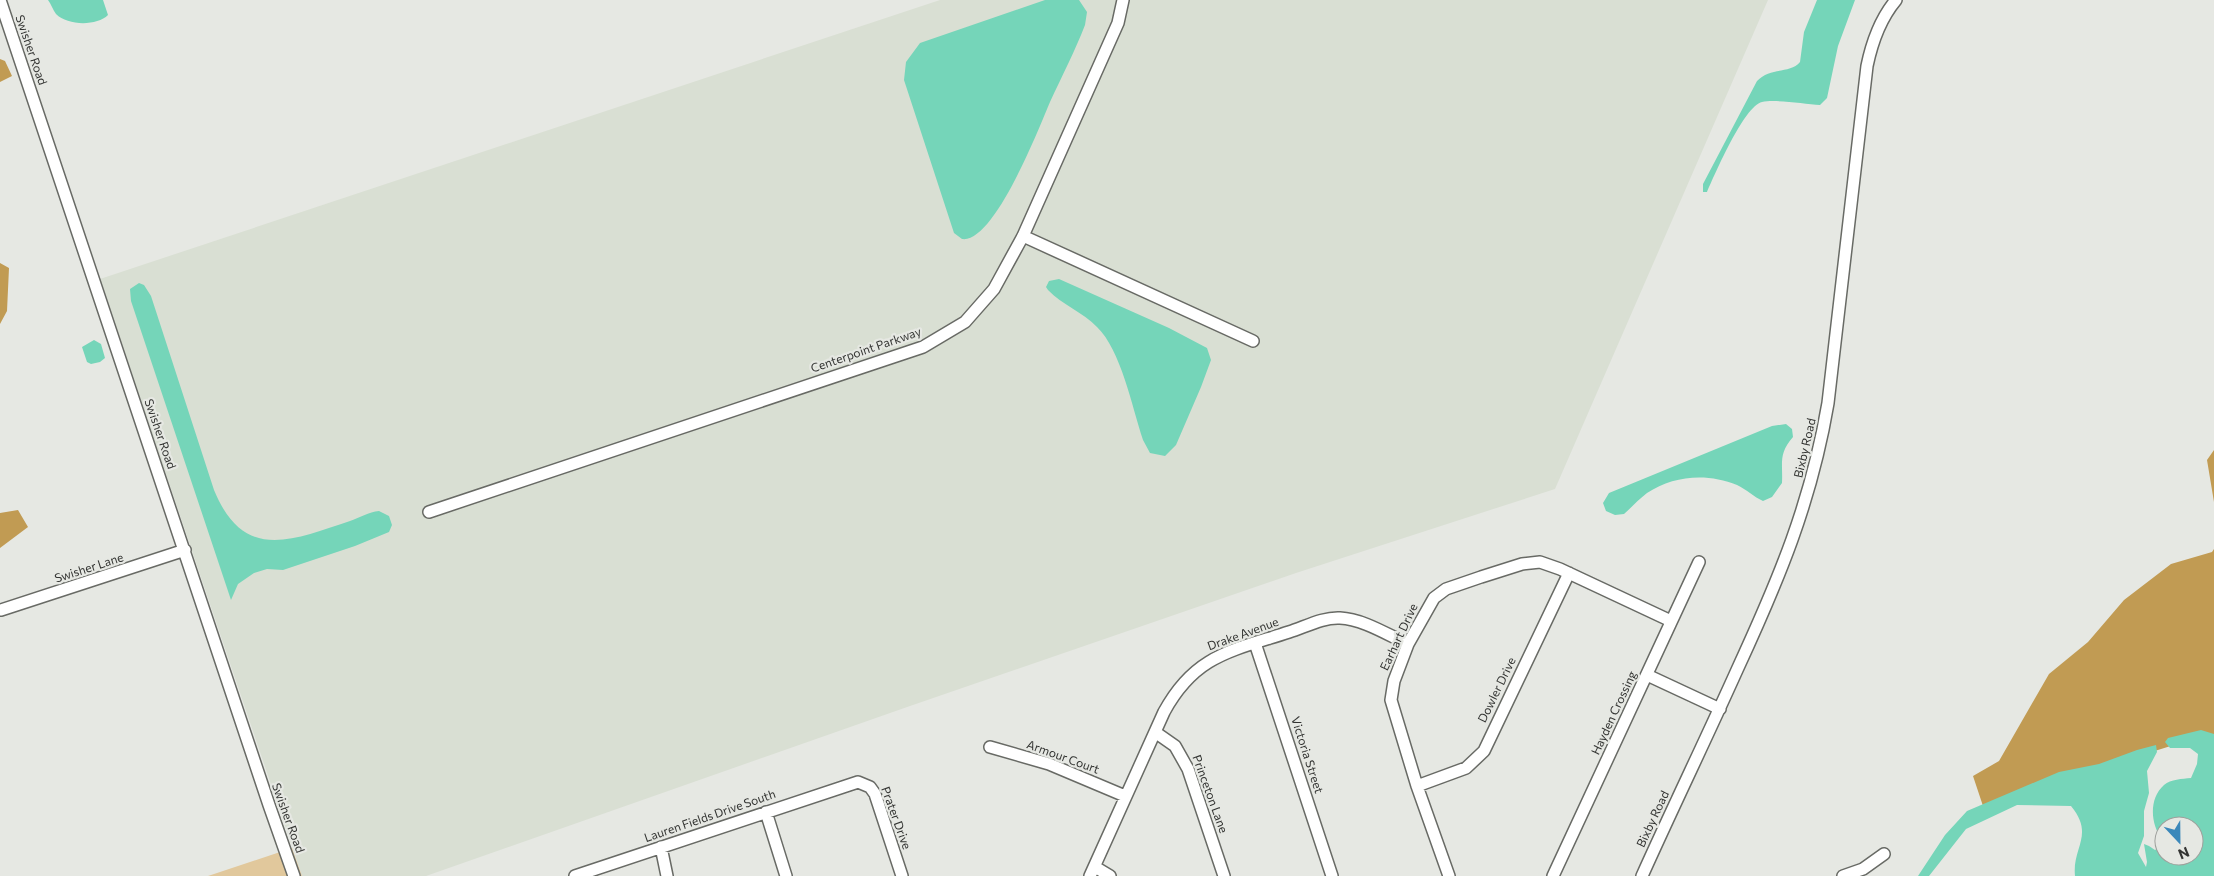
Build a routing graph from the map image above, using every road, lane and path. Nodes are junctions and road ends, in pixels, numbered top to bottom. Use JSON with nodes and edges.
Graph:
{"nodes":[{"id":1,"x":0,"y":0,"type":"edge"},
{"id":2,"x":1123,"y":0,"type":"edge"},
{"id":3,"x":1896,"y":0,"type":"edge"},
{"id":4,"x":1023,"y":236,"type":"junction"},
{"id":5,"x":1252,"y":341,"type":"dead end"},
{"id":6,"x":429,"y":512,"type":"dead end"},
{"id":7,"x":185,"y":550,"type":"junction"},
{"id":8,"x":1699,"y":562,"type":"dead end"},
{"id":9,"x":1569,"y":573,"type":"junction"},
{"id":10,"x":1,"y":610,"type":"dead end"},
{"id":11,"x":1671,"y":621,"type":"junction"},
{"id":12,"x":1255,"y":643,"type":"junction"},
{"id":13,"x":1408,"y":644,"type":"junction"},
{"id":14,"x":1647,"y":674,"type":"junction"},
{"id":15,"x":1720,"y":710,"type":"junction"},
{"id":16,"x":1154,"y":732,"type":"junction"},
{"id":17,"x":990,"y":747,"type":"dead end"},
{"id":18,"x":854,"y":782,"type":"joint"},
{"id":19,"x":1418,"y":786,"type":"junction"},
{"id":20,"x":1125,"y":796,"type":"junction"},
{"id":21,"x":766,"y":812,"type":"junction"},
{"id":22,"x":661,"y":847,"type":"junction"},
{"id":23,"x":1884,"y":854,"type":"dead end"},
{"id":24,"x":1093,"y":871,"type":"edge"},
{"id":25,"x":294,"y":876,"type":"edge"},
{"id":26,"x":575,"y":876,"type":"edge"},
{"id":27,"x":667,"y":876,"type":"edge"},
{"id":28,"x":786,"y":876,"type":"edge"},
{"id":29,"x":902,"y":876,"type":"edge"},
{"id":30,"x":1110,"y":876,"type":"edge"},
{"id":31,"x":1224,"y":876,"type":"edge"},
{"id":32,"x":1332,"y":876,"type":"edge"},
{"id":33,"x":1449,"y":876,"type":"edge"},
{"id":34,"x":1552,"y":876,"type":"edge"},
{"id":35,"x":1642,"y":876,"type":"edge"},
{"id":36,"x":1843,"y":876,"type":"edge"}],
"edges":[{"from":1,"to":7,"type":"street","name":"Swisher Road"},
{"from":2,"to":4,"type":"street","name":"Centerpoint Parkway"},
{"from":3,"to":15,"type":"street","name":"Bixby Road"},
{"from":4,"to":5,"type":"street"},
{"from":4,"to":6,"type":"street","name":"Centerpoint Parkway"},
{"from":7,"to":10,"type":"street","name":"Swisher Lane"},
{"from":7,"to":25,"type":"street","name":"Swisher Road"},
{"from":8,"to":11,"type":"street","name":"Hayden Crossing"},
{"from":9,"to":11,"type":"street","name":"Earhart Drive"},
{"from":9,"to":13,"type":"street","name":"Earhart Drive"},
{"from":9,"to":19,"type":"street","name":"Dowler Drive"},
{"from":11,"to":14,"type":"street","name":"Hayden Crossing"},
{"from":12,"to":13,"type":"street","name":"Drake Avenue"},
{"from":12,"to":16,"type":"street","name":"Drake Avenue"},
{"from":12,"to":32,"type":"street","name":"Victoria Street"},
{"from":13,"to":19,"type":"street","name":"Earhart Drive"},
{"from":14,"to":15,"type":"street"},
{"from":14,"to":34,"type":"street","name":"Hayden Crossing"},
{"from":15,"to":35,"type":"street","name":"Bixby Road"},
{"from":16,"to":20,"type":"street","name":"Drake Avenue"},
{"from":16,"to":31,"type":"street","name":"Princeton Lane"},
{"from":17,"to":20,"type":"street","name":"Armour Court"},
{"from":18,"to":21,"type":"street","name":"Lauren Fields Drive South"},
{"from":18,"to":29,"type":"street","name":"Prater Drive"},
{"from":19,"to":33,"type":"street","name":"Earhart Drive"},
{"from":20,"to":24,"type":"street","name":"Drake Avenue"},
{"from":21,"to":22,"type":"street","name":"Lauren Fields Drive South"},
{"from":21,"to":28,"type":"street"},
{"from":22,"to":26,"type":"street","name":"Lauren Fields Drive South"},
{"from":22,"to":27,"type":"street"},
{"from":23,"to":36,"type":"street"},
{"from":24,"to":30,"type":"street"}]}
